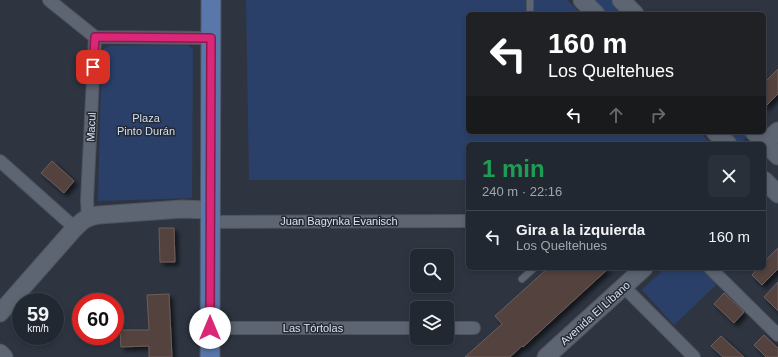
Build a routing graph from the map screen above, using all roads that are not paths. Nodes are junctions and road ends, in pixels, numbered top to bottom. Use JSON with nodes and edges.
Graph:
{"nodes":[{"id":1,"x":50,"y":0,"type":"edge"},
{"id":2,"x":211,"y":0,"type":"edge"},
{"id":3,"x":530,"y":0,"type":"edge"},
{"id":4,"x":582,"y":0,"type":"edge"},
{"id":5,"x":621,"y":0,"type":"edge"},
{"id":6,"x":530,"y":12,"type":"edge"},
{"id":7,"x":594,"y":12,"type":"edge"},
{"id":8,"x":633,"y":12,"type":"edge"},
{"id":9,"x":95,"y":37,"type":"junction"},
{"id":10,"x":211,"y":38,"type":"junction"},
{"id":11,"x":778,"y":131,"type":"edge"},
{"id":12,"x":718,"y":134,"type":"edge"},
{"id":13,"x":761,"y":140,"type":"edge"},
{"id":14,"x":726,"y":142,"type":"edge"},
{"id":15,"x":766,"y":145,"type":"edge"},
{"id":16,"x":778,"y":156,"type":"edge"},
{"id":17,"x":0,"y":161,"type":"edge"},
{"id":18,"x":778,"y":162,"type":"edge"},
{"id":19,"x":766,"y":174,"type":"edge"},
{"id":20,"x":766,"y":182,"type":"edge"},
{"id":21,"x":778,"y":194,"type":"edge"},
{"id":22,"x":210,"y":216,"type":"junction"},
{"id":23,"x":466,"y":221,"type":"edge"},
{"id":24,"x":81,"y":223,"type":"junction"},
{"id":25,"x":532,"y":270,"type":"edge"},
{"id":26,"x":642,"y":270,"type":"edge"},
{"id":27,"x":712,"y":270,"type":"edge"},
{"id":28,"x":522,"y":279,"type":"dead end"},
{"id":29,"x":624,"y":287,"type":"junction"},
{"id":30,"x":0,"y":313,"type":"edge"},
{"id":31,"x":210,"y":328,"type":"junction"},
{"id":32,"x":410,"y":328,"type":"edge"},
{"id":33,"x":454,"y":328,"type":"edge"},
{"id":34,"x":474,"y":328,"type":"dead end"},
{"id":35,"x":778,"y":335,"type":"edge"},
{"id":36,"x":0,"y":353,"type":"edge"},
{"id":37,"x":4,"y":357,"type":"edge"},
{"id":38,"x":210,"y":357,"type":"edge"},
{"id":39,"x":546,"y":357,"type":"edge"},
{"id":40,"x":694,"y":357,"type":"edge"}],
"edges":[{"from":1,"to":9,"type":"street"},
{"from":2,"to":10,"type":"main road"},
{"from":3,"to":6,"type":"lane"},
{"from":4,"to":7,"type":"main road"},
{"from":5,"to":8,"type":"main road"},
{"from":9,"to":10,"type":"street"},
{"from":9,"to":24,"type":"street","name":"Macul"},
{"from":10,"to":22,"type":"main road"},
{"from":11,"to":13,"type":"main road"},
{"from":12,"to":14,"type":"main road"},
{"from":15,"to":16,"type":"main road"},
{"from":17,"to":24,"type":"street"},
{"from":18,"to":19,"type":"main road"},
{"from":20,"to":21,"type":"main road"},
{"from":22,"to":23,"type":"street","name":"Juan Bagynka Evanisch"},
{"from":22,"to":24,"type":"main road"},
{"from":22,"to":31,"type":"main road"},
{"from":24,"to":30,"type":"main road"},
{"from":25,"to":28,"type":"lane"},
{"from":26,"to":29,"type":"main road","name":"Avenida El Líbano"},
{"from":27,"to":35,"type":"street"},
{"from":29,"to":39,"type":"main road","name":"Avenida El Líbano"},
{"from":29,"to":40,"type":"street"},
{"from":31,"to":32,"type":"street","name":"Las Tórtolas"},
{"from":31,"to":38,"type":"main road"},
{"from":33,"to":34,"type":"street"},
{"from":36,"to":37,"type":"main road"}]}
